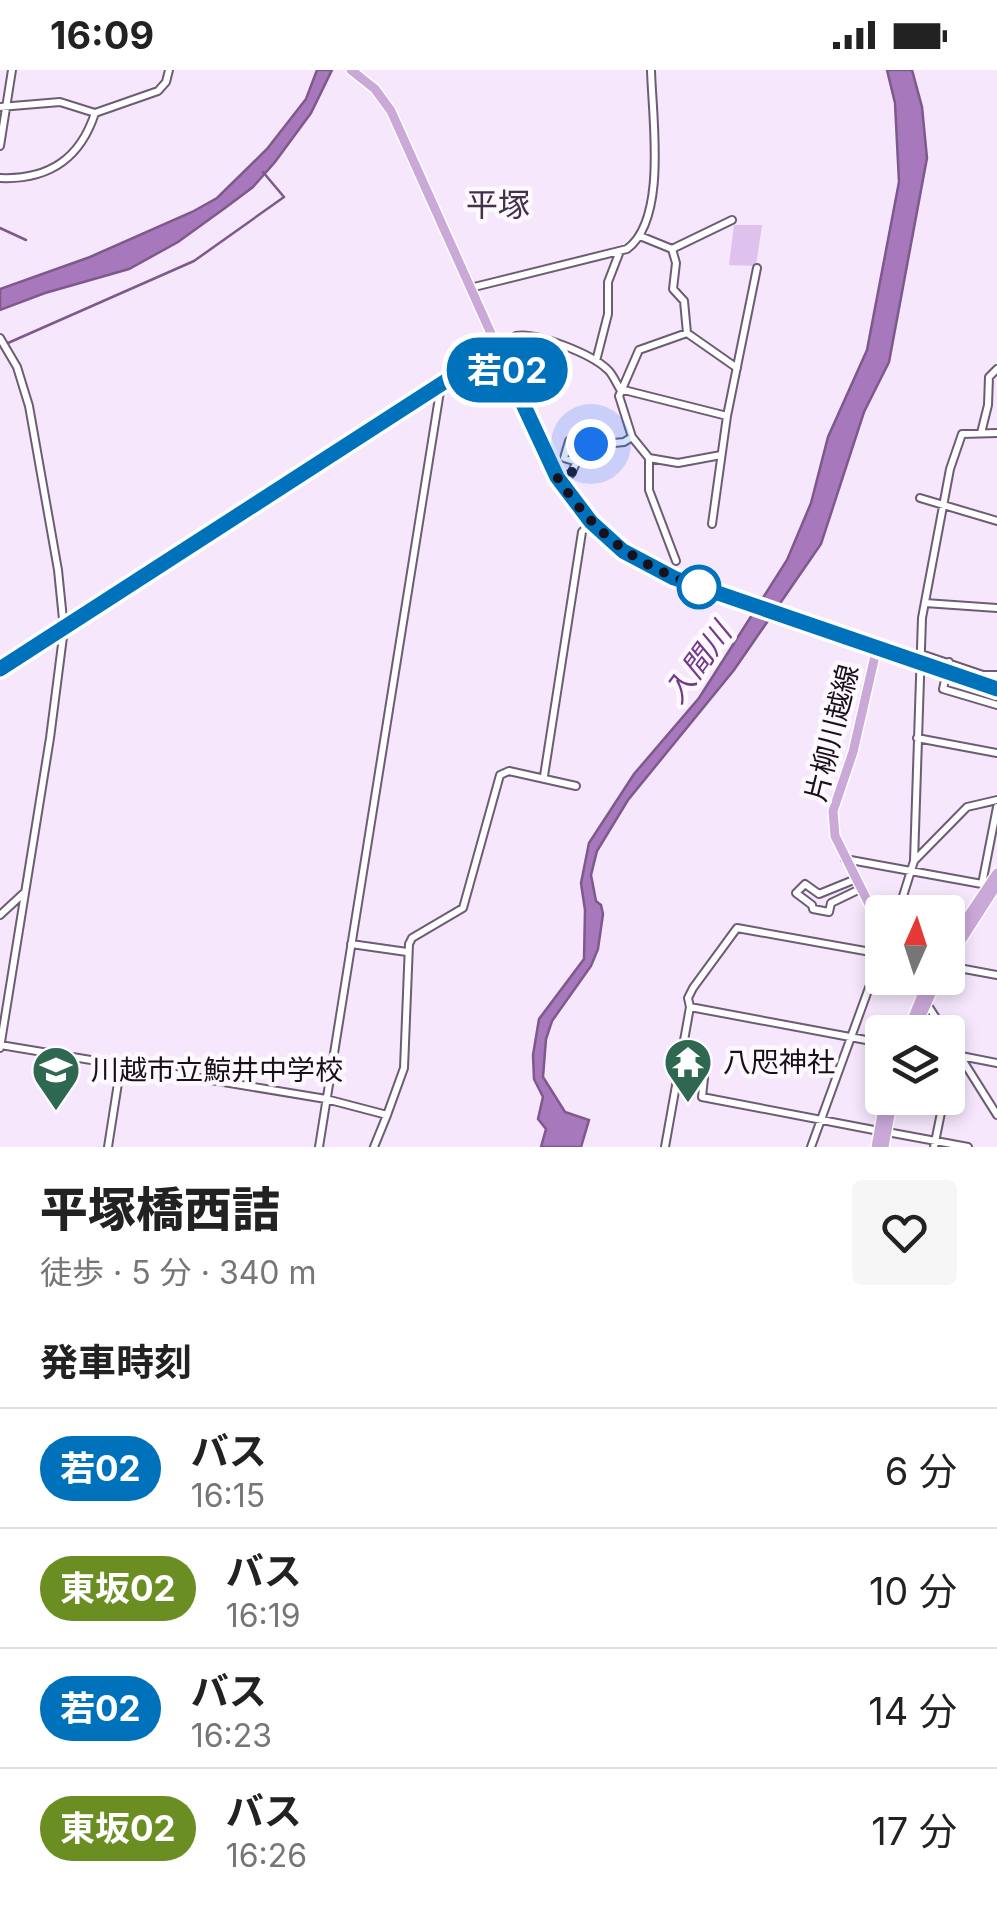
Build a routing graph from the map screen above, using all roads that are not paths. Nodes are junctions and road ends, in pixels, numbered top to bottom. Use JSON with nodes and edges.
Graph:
{"nodes":[{"id":1,"x":12,"y":70,"type":"edge"},
{"id":2,"x":169,"y":70,"type":"edge"},
{"id":3,"x":651,"y":70,"type":"edge"},
{"id":4,"x":353,"y":72,"type":"edge"},
{"id":5,"x":3,"y":108,"type":"edge"},
{"id":6,"x":95,"y":113,"type":"junction"},
{"id":7,"x":0,"y":146,"type":"edge"},
{"id":8,"x":0,"y":178,"type":"edge"},
{"id":9,"x":732,"y":220,"type":"dead end"},
{"id":10,"x":640,"y":236,"type":"junction"},
{"id":11,"x":684,"y":242,"type":"junction"},
{"id":12,"x":672,"y":249,"type":"junction"},
{"id":13,"x":620,"y":250,"type":"junction"},
{"id":14,"x":676,"y":263,"type":"junction"},
{"id":15,"x":757,"y":268,"type":"dead end"},
{"id":16,"x":470,"y":288,"type":"junction"},
{"id":17,"x":673,"y":289,"type":"junction"},
{"id":18,"x":670,"y":298,"type":"dead end"},
{"id":19,"x":687,"y":333,"type":"junction"},
{"id":20,"x":0,"y":338,"type":"edge"},
{"id":21,"x":497,"y":348,"type":"junction"},
{"id":22,"x":596,"y":361,"type":"junction"},
{"id":23,"x":738,"y":368,"type":"junction"},
{"id":24,"x":997,"y":369,"type":"edge"},
{"id":25,"x":441,"y":385,"type":"junction"},
{"id":26,"x":620,"y":389,"type":"junction"},
{"id":27,"x":728,"y":416,"type":"junction"},
{"id":28,"x":982,"y":433,"type":"junction"},
{"id":29,"x":997,"y":434,"type":"edge"},
{"id":30,"x":632,"y":437,"type":"junction"},
{"id":31,"x":584,"y":446,"type":"junction"},
{"id":32,"x":721,"y":454,"type":"junction"},
{"id":33,"x":650,"y":458,"type":"junction"},
{"id":34,"x":577,"y":462,"type":"junction"},
{"id":35,"x":557,"y":477,"type":"junction"},
{"id":36,"x":920,"y":498,"type":"dead end"},
{"id":37,"x":944,"y":506,"type":"junction"},
{"id":38,"x":997,"y":521,"type":"edge"},
{"id":39,"x":591,"y":522,"type":"junction"},
{"id":40,"x":712,"y":524,"type":"dead end"},
{"id":41,"x":676,"y":561,"type":"dead end"},
{"id":42,"x":924,"y":603,"type":"junction"},
{"id":43,"x":997,"y":608,"type":"edge"},
{"id":44,"x":64,"y":629,"type":"junction"},
{"id":45,"x":872,"y":646,"type":"junction"},
{"id":46,"x":920,"y":654,"type":"junction"},
{"id":47,"x":948,"y":662,"type":"junction"},
{"id":48,"x":0,"y":669,"type":"edge"},
{"id":49,"x":997,"y":675,"type":"edge"},
{"id":50,"x":997,"y":689,"type":"edge"},
{"id":51,"x":997,"y":705,"type":"edge"},
{"id":52,"x":917,"y":738,"type":"junction"},
{"id":53,"x":997,"y":753,"type":"edge"},
{"id":54,"x":544,"y":776,"type":"junction"},
{"id":55,"x":576,"y":786,"type":"dead end"},
{"id":56,"x":997,"y":803,"type":"edge"},
{"id":57,"x":845,"y":859,"type":"junction"},
{"id":58,"x":914,"y":860,"type":"junction"},
{"id":59,"x":912,"y":872,"type":"junction"},
{"id":60,"x":997,"y":874,"type":"edge"},
{"id":61,"x":858,"y":884,"type":"junction"},
{"id":62,"x":997,"y":884,"type":"edge"},
{"id":63,"x":25,"y":892,"type":"junction"},
{"id":64,"x":904,"y":895,"type":"edge"},
{"id":65,"x":865,"y":897,"type":"edge"},
{"id":66,"x":0,"y":914,"type":"edge"},
{"id":67,"x":965,"y":921,"type":"edge"},
{"id":68,"x":965,"y":936,"type":"edge"},
{"id":69,"x":352,"y":944,"type":"junction"},
{"id":70,"x":865,"y":950,"type":"edge"},
{"id":71,"x":407,"y":952,"type":"junction"},
{"id":72,"x":965,"y":968,"type":"edge"},
{"id":73,"x":997,"y":975,"type":"edge"},
{"id":74,"x":867,"y":995,"type":"edge"},
{"id":75,"x":922,"y":995,"type":"edge"},
{"id":76,"x":925,"y":995,"type":"edge"},
{"id":77,"x":927,"y":995,"type":"edge"},
{"id":78,"x":924,"y":999,"type":"junction"},
{"id":79,"x":690,"y":1007,"type":"junction"},
{"id":80,"x":915,"y":1015,"type":"edge"},
{"id":81,"x":919,"y":1015,"type":"edge"},
{"id":82,"x":934,"y":1015,"type":"edge"},
{"id":83,"x":852,"y":1037,"type":"junction"},
{"id":84,"x":865,"y":1040,"type":"edge"},
{"id":85,"x":0,"y":1047,"type":"edge"},
{"id":86,"x":965,"y":1056,"type":"edge"},
{"id":87,"x":121,"y":1064,"type":"junction"},
{"id":88,"x":997,"y":1064,"type":"edge"},
{"id":89,"x":965,"y":1070,"type":"edge"},
{"id":90,"x":679,"y":1074,"type":"junction"},
{"id":91,"x":326,"y":1098,"type":"junction"},
{"id":92,"x":387,"y":1114,"type":"junction"},
{"id":93,"x":883,"y":1115,"type":"edge"},
{"id":94,"x":887,"y":1115,"type":"edge"},
{"id":95,"x":941,"y":1115,"type":"edge"},
{"id":96,"x":997,"y":1115,"type":"edge"},
{"id":97,"x":820,"y":1120,"type":"junction"},
{"id":98,"x":882,"y":1131,"type":"junction"},
{"id":99,"x":935,"y":1144,"type":"edge"},
{"id":100,"x":108,"y":1147,"type":"edge"},
{"id":101,"x":319,"y":1147,"type":"edge"},
{"id":102,"x":374,"y":1147,"type":"edge"},
{"id":103,"x":664,"y":1147,"type":"edge"},
{"id":104,"x":811,"y":1147,"type":"edge"},
{"id":105,"x":876,"y":1147,"type":"edge"},
{"id":106,"x":884,"y":1147,"type":"edge"},
{"id":107,"x":968,"y":1147,"type":"edge"}],
"edges":[{"from":1,"to":5,"type":"street"},
{"from":2,"to":6,"type":"street"},
{"from":3,"to":10,"type":"street"},
{"from":4,"to":16,"type":"main road","name":"片柳川越線"},
{"from":5,"to":6,"type":"street"},
{"from":5,"to":7,"type":"street"},
{"from":6,"to":8,"type":"street"},
{"from":9,"to":11,"type":"street"},
{"from":10,"to":12,"type":"street"},
{"from":10,"to":13,"type":"street"},
{"from":11,"to":12,"type":"street"},
{"from":11,"to":14,"type":"street"},
{"from":12,"to":14,"type":"street"},
{"from":13,"to":16,"type":"street"},
{"from":13,"to":22,"type":"street"},
{"from":14,"to":17,"type":"street"},
{"from":15,"to":23,"type":"street"},
{"from":16,"to":21,"type":"main road","name":"片柳川越線"},
{"from":17,"to":18,"type":"street"},
{"from":17,"to":19,"type":"street"},
{"from":19,"to":23,"type":"street"},
{"from":19,"to":26,"type":"street"},
{"from":20,"to":44,"type":"street"},
{"from":21,"to":22,"type":"street"},
{"from":21,"to":25,"type":"street"},
{"from":21,"to":35,"type":"main road","name":"片柳川越線"},
{"from":22,"to":26,"type":"street"},
{"from":23,"to":27,"type":"street"},
{"from":24,"to":28,"type":"street"},
{"from":25,"to":44,"type":"street"},
{"from":25,"to":69,"type":"street"},
{"from":26,"to":27,"type":"street"},
{"from":26,"to":30,"type":"street"},
{"from":27,"to":32,"type":"street"},
{"from":28,"to":29,"type":"street"},
{"from":28,"to":37,"type":"street"},
{"from":30,"to":31,"type":"street"},
{"from":30,"to":33,"type":"street"},
{"from":31,"to":34,"type":"street"},
{"from":31,"to":34,"type":"street"},
{"from":32,"to":33,"type":"street"},
{"from":32,"to":40,"type":"street"},
{"from":33,"to":41,"type":"street"},
{"from":34,"to":35,"type":"street"},
{"from":35,"to":39,"type":"main road","name":"片柳川越線"},
{"from":36,"to":37,"type":"street"},
{"from":37,"to":38,"type":"street"},
{"from":37,"to":42,"type":"street"},
{"from":39,"to":45,"type":"main road","name":"片柳川越線"},
{"from":39,"to":54,"type":"street"},
{"from":42,"to":43,"type":"street"},
{"from":42,"to":46,"type":"street"},
{"from":44,"to":48,"type":"street"},
{"from":44,"to":63,"type":"street"},
{"from":45,"to":50,"type":"street","bridge":true},
{"from":45,"to":57,"type":"main road","name":"片柳川越線"},
{"from":46,"to":47,"type":"street"},
{"from":46,"to":52,"type":"street"},
{"from":47,"to":49,"type":"street"},
{"from":47,"to":51,"type":"street"},
{"from":52,"to":53,"type":"street"},
{"from":52,"to":58,"type":"street"},
{"from":54,"to":55,"type":"street"},
{"from":54,"to":71,"type":"street"},
{"from":56,"to":58,"type":"street"},
{"from":56,"to":59,"type":"street"},
{"from":57,"to":59,"type":"street"},
{"from":57,"to":61,"type":"main road","name":"片柳川越線"},
{"from":58,"to":59,"type":"street"},
{"from":59,"to":64,"type":"street"},
{"from":60,"to":67,"type":"main road"},
{"from":61,"to":61,"type":"street"},
{"from":61,"to":65,"type":"main road","name":"片柳川越線"},
{"from":62,"to":68,"type":"main road"},
{"from":63,"to":66,"type":"street"},
{"from":63,"to":85,"type":"street"},
{"from":69,"to":71,"type":"street"},
{"from":69,"to":91,"type":"street"},
{"from":70,"to":79,"type":"street"},
{"from":71,"to":92,"type":"street"},
{"from":72,"to":73,"type":"street"},
{"from":74,"to":83,"type":"street"},
{"from":75,"to":78,"type":"main road"},
{"from":76,"to":78,"type":"main road"},
{"from":77,"to":78,"type":"main road"},
{"from":78,"to":80,"type":"main road"},
{"from":78,"to":81,"type":"main road"},
{"from":78,"to":82,"type":"street"},
{"from":79,"to":83,"type":"street"},
{"from":79,"to":90,"type":"street"},
{"from":83,"to":84,"type":"street"},
{"from":83,"to":97,"type":"street"},
{"from":85,"to":87,"type":"street"},
{"from":86,"to":88,"type":"street"},
{"from":87,"to":91,"type":"street"},
{"from":87,"to":100,"type":"street"},
{"from":89,"to":96,"type":"street"},
{"from":90,"to":97,"type":"street"},
{"from":90,"to":103,"type":"street"},
{"from":91,"to":92,"type":"street"},
{"from":91,"to":101,"type":"street"},
{"from":92,"to":102,"type":"street"},
{"from":93,"to":98,"type":"main road"},
{"from":94,"to":98,"type":"main road"},
{"from":95,"to":99,"type":"street"},
{"from":97,"to":98,"type":"street"},
{"from":97,"to":104,"type":"street"},
{"from":98,"to":99,"type":"street"},
{"from":98,"to":105,"type":"main road"},
{"from":98,"to":106,"type":"main road"},
{"from":99,"to":107,"type":"street"}]}
